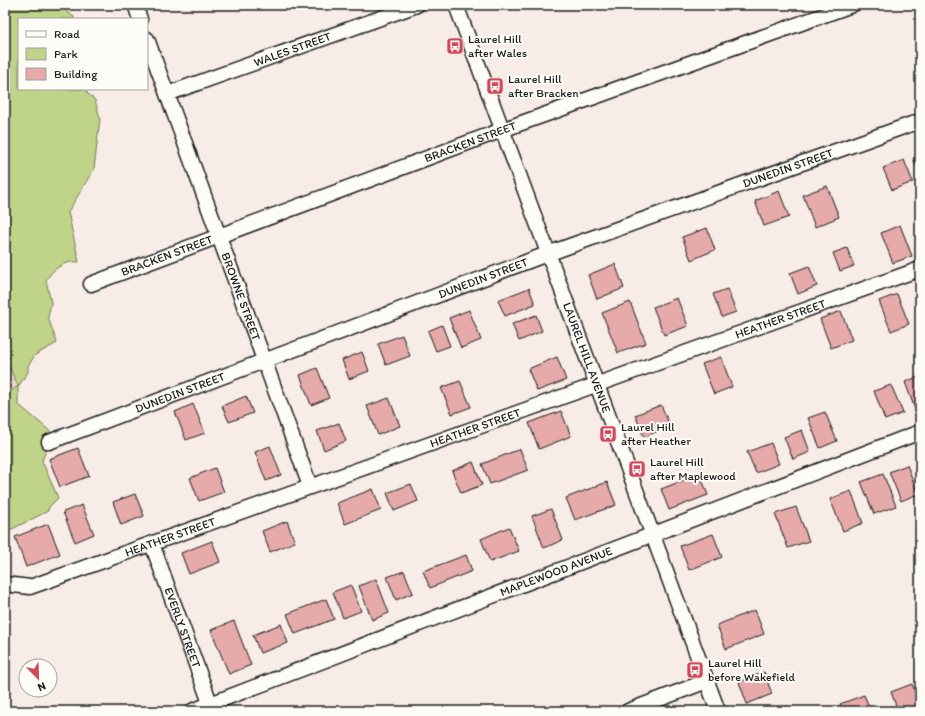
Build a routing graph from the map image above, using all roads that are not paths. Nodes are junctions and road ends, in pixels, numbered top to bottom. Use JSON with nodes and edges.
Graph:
{"nodes":[{"id":1,"x":135,"y":5,"type":"edge"},
{"id":2,"x":417,"y":5,"type":"edge"},
{"id":3,"x":456,"y":5,"type":"edge"},
{"id":4,"x":852,"y":5,"type":"edge"},
{"id":5,"x":140,"y":18,"type":"edge"},
{"id":6,"x":148,"y":42,"type":"edge"},
{"id":7,"x":167,"y":94,"type":"junction"},
{"id":8,"x":920,"y":121,"type":"edge"},
{"id":9,"x":502,"y":130,"type":"junction"},
{"id":10,"x":217,"y":236,"type":"junction"},
{"id":11,"x":547,"y":254,"type":"junction"},
{"id":12,"x":920,"y":269,"type":"edge"},
{"id":13,"x":91,"y":284,"type":"dead end"},
{"id":14,"x":264,"y":361,"type":"junction"},
{"id":15,"x":596,"y":383,"type":"junction"},
{"id":16,"x":920,"y":432,"type":"edge"},
{"id":17,"x":49,"y":442,"type":"dead end"},
{"id":18,"x":310,"y":486,"type":"junction"},
{"id":19,"x":652,"y":534,"type":"junction"},
{"id":20,"x":152,"y":544,"type":"junction"},
{"id":21,"x":5,"y":584,"type":"edge"},
{"id":22,"x":707,"y":681,"type":"junction"},
{"id":23,"x":212,"y":707,"type":"edge"},
{"id":24,"x":192,"y":711,"type":"edge"},
{"id":25,"x":628,"y":711,"type":"edge"},
{"id":26,"x":718,"y":711,"type":"edge"}],
"edges":[{"from":1,"to":5,"type":"street"},
{"from":2,"to":7,"type":"street","name":"WALES STREET"},
{"from":3,"to":9,"type":"street","name":"LAUREL HILL AVENUE"},
{"from":4,"to":9,"type":"street","name":"BRACKEN STREET"},
{"from":6,"to":7,"type":"street","name":"BROWNE STREET"},
{"from":7,"to":10,"type":"street","name":"BROWNE STREET"},
{"from":8,"to":11,"type":"street","name":"DUNEDIN STREET"},
{"from":9,"to":10,"type":"street","name":"BRACKEN STREET"},
{"from":9,"to":11,"type":"street","name":"LAUREL HILL AVENUE"},
{"from":10,"to":13,"type":"street","name":"BRACKEN STREET"},
{"from":10,"to":14,"type":"street","name":"BROWNE STREET"},
{"from":11,"to":14,"type":"street","name":"DUNEDIN STREET"},
{"from":11,"to":15,"type":"street","name":"LAUREL HILL AVENUE"},
{"from":12,"to":15,"type":"street","name":"HEATHER STREET"},
{"from":14,"to":17,"type":"street","name":"DUNEDIN STREET"},
{"from":14,"to":18,"type":"street","name":"BROWNE STREET"},
{"from":15,"to":18,"type":"street","name":"HEATHER STREET"},
{"from":15,"to":19,"type":"street","name":"LAUREL HILL AVENUE"},
{"from":16,"to":19,"type":"street","name":"MAPLEWOOD AVENUE"},
{"from":18,"to":20,"type":"street","name":"HEATHER STREET"},
{"from":19,"to":22,"type":"street","name":"LAUREL HILL AVENUE"},
{"from":19,"to":23,"type":"street","name":"MAPLEWOOD AVENUE"},
{"from":20,"to":21,"type":"street","name":"HEATHER STREET"},
{"from":20,"to":23,"type":"street","name":"EVERLY STREET"},
{"from":22,"to":25,"type":"street"},
{"from":22,"to":26,"type":"street","name":"LAUREL HILL AVENUE"},
{"from":23,"to":24,"type":"street","name":"MAPLEWOOD AVENUE"}]}
